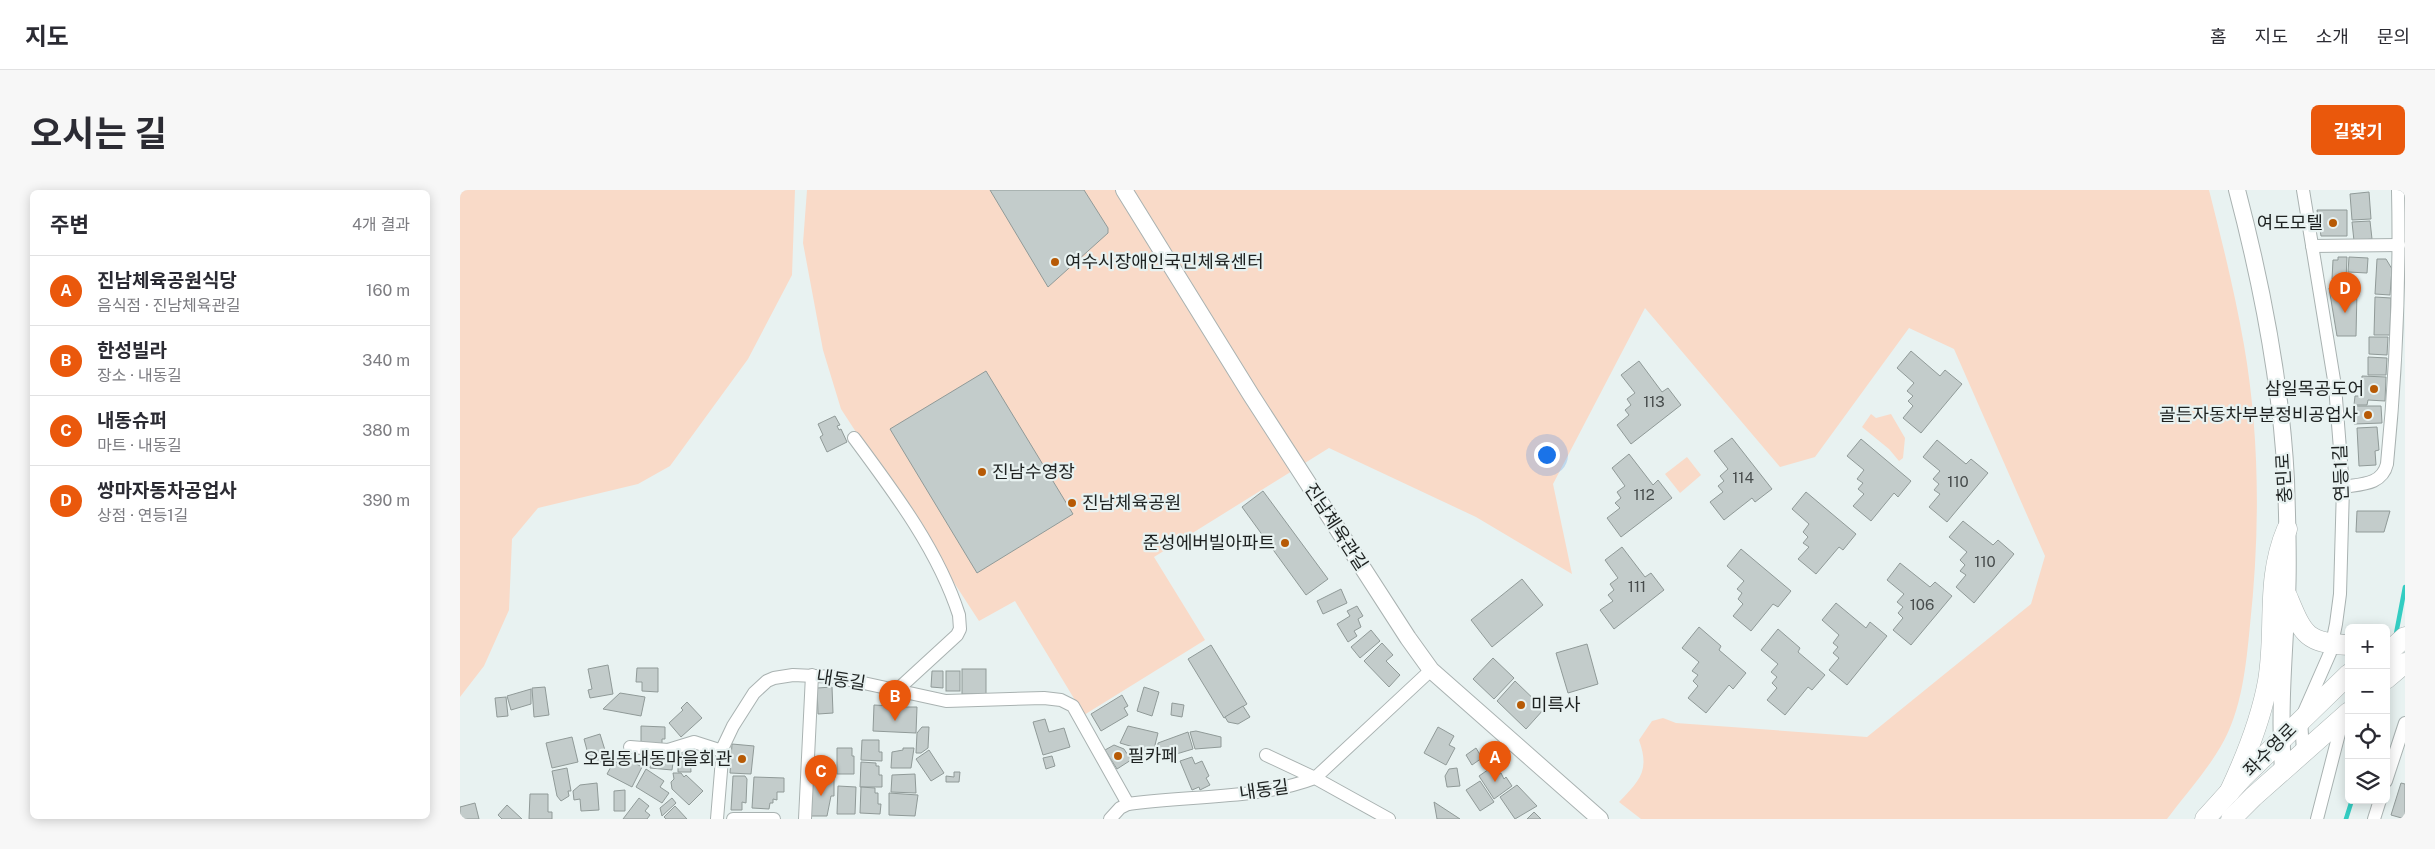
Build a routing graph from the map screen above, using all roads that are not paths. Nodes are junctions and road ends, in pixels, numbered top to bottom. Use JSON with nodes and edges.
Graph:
{"nodes":[{"id":1,"x":1124,"y":190,"type":"edge"},
{"id":2,"x":2237,"y":190,"type":"edge"},
{"id":3,"x":2303,"y":190,"type":"edge"},
{"id":4,"x":2398,"y":190,"type":"edge"},
{"id":5,"x":2399,"y":245,"type":"junction"},
{"id":6,"x":2312,"y":246,"type":"junction"},
{"id":7,"x":854,"y":438,"type":"dead end"},
{"id":8,"x":2343,"y":487,"type":"junction"},
{"id":9,"x":2287,"y":529,"type":"junction"},
{"id":10,"x":2287,"y":596,"type":"junction"},
{"id":11,"x":2396,"y":634,"type":"edge"},
{"id":12,"x":2341,"y":645,"type":"edge"},
{"id":13,"x":2390,"y":646,"type":"edge"},
{"id":14,"x":2405,"y":663,"type":"edge"},
{"id":15,"x":1431,"y":670,"type":"junction"},
{"id":16,"x":812,"y":675,"type":"junction"},
{"id":17,"x":2390,"y":676,"type":"edge"},
{"id":18,"x":2343,"y":679,"type":"edge"},
{"id":19,"x":896,"y":691,"type":"junction"},
{"id":20,"x":2345,"y":716,"type":"edge"},
{"id":21,"x":2301,"y":719,"type":"junction"},
{"id":22,"x":2345,"y":719,"type":"edge"},
{"id":23,"x":2405,"y":723,"type":"edge"},
{"id":24,"x":2281,"y":740,"type":"junction"},
{"id":25,"x":630,"y":747,"type":"dead end"},
{"id":26,"x":722,"y":751,"type":"junction"},
{"id":27,"x":2303,"y":752,"type":"junction"},
{"id":28,"x":1266,"y":755,"type":"dead end"},
{"id":29,"x":2283,"y":770,"type":"junction"},
{"id":30,"x":2390,"y":770,"type":"edge"},
{"id":31,"x":1315,"y":778,"type":"junction"},
{"id":32,"x":2228,"y":793,"type":"junction"},
{"id":33,"x":1128,"y":804,"type":"junction"},
{"id":34,"x":2379,"y":804,"type":"edge"},
{"id":35,"x":718,"y":819,"type":"edge"},
{"id":36,"x":733,"y":819,"type":"edge"},
{"id":37,"x":774,"y":819,"type":"edge"},
{"id":38,"x":805,"y":819,"type":"edge"},
{"id":39,"x":1110,"y":819,"type":"edge"},
{"id":40,"x":1389,"y":819,"type":"edge"},
{"id":41,"x":1600,"y":819,"type":"edge"},
{"id":42,"x":2205,"y":819,"type":"edge"},
{"id":43,"x":2231,"y":819,"type":"edge"},
{"id":44,"x":2317,"y":819,"type":"edge"},
{"id":45,"x":2374,"y":819,"type":"edge"}],
"edges":[{"from":1,"to":15,"type":"street","name":"진남체육관길"},
{"from":2,"to":9,"type":"street","name":"충민로"},
{"from":3,"to":6,"type":"street","name":"연등1길"},
{"from":4,"to":5,"type":"street"},
{"from":5,"to":6,"type":"street"},
{"from":5,"to":8,"type":"street"},
{"from":6,"to":8,"type":"street","name":"연등1길"},
{"from":7,"to":19,"type":"street"},
{"from":8,"to":12,"type":"street","name":"연등1길"},
{"from":9,"to":10,"type":"street","name":"충민로"},
{"from":9,"to":32,"type":"main road"},
{"from":10,"to":12,"type":"main road"},
{"from":10,"to":24,"type":"street","name":"충민로"},
{"from":11,"to":13,"type":"main road"},
{"from":12,"to":21,"type":"street","name":"연등1길"},
{"from":14,"to":17,"type":"main road"},
{"from":15,"to":31,"type":"street"},
{"from":15,"to":41,"type":"street","name":"진남체육관길"},
{"from":16,"to":19,"type":"street","name":"내동길"},
{"from":16,"to":26,"type":"street","name":"내동길"},
{"from":16,"to":38,"type":"street"},
{"from":18,"to":21,"type":"main road","name":"좌수영로"},
{"from":19,"to":33,"type":"street","name":"내동길"},
{"from":20,"to":27,"type":"main road","name":"좌수영로"},
{"from":21,"to":24,"type":"main road","name":"좌수영로"},
{"from":21,"to":27,"type":"street","name":"연등1길"},
{"from":22,"to":44,"type":"street"},
{"from":23,"to":30,"type":"street"},
{"from":24,"to":29,"type":"street","name":"충민로"},
{"from":24,"to":32,"type":"main road","name":"좌수영로"},
{"from":25,"to":26,"type":"street"},
{"from":26,"to":35,"type":"street","name":"내동길"},
{"from":27,"to":29,"type":"main road","name":"좌수영로"},
{"from":28,"to":31,"type":"street"},
{"from":29,"to":43,"type":"main road","name":"좌수영로"},
{"from":31,"to":33,"type":"street","name":"내동길"},
{"from":31,"to":40,"type":"street"},
{"from":32,"to":42,"type":"main road","name":"좌수영로"},
{"from":33,"to":39,"type":"street"},
{"from":34,"to":45,"type":"street"},
{"from":36,"to":37,"type":"street"}]}
